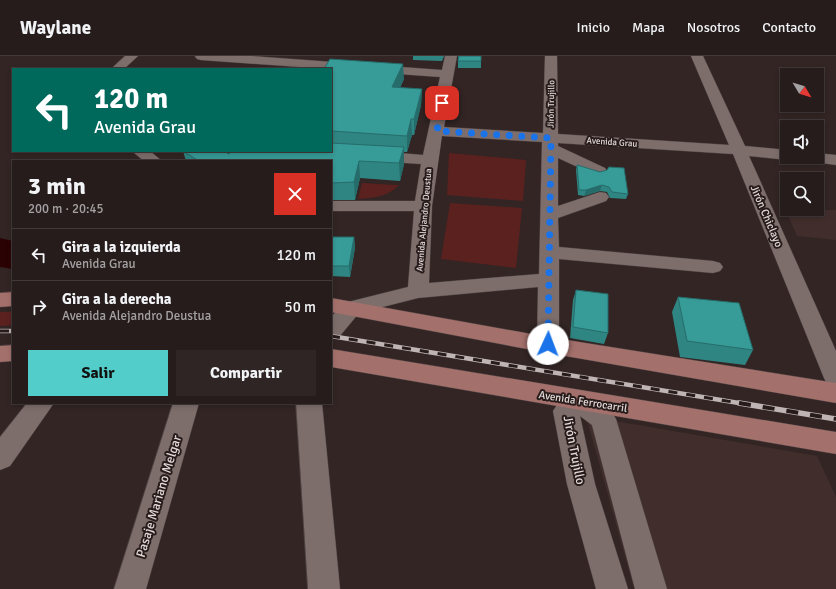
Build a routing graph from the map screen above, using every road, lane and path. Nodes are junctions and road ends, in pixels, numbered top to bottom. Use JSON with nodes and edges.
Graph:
{"nodes":[{"id":1,"x":132,"y":56,"type":"edge"},
{"id":2,"x":200,"y":56,"type":"edge"},
{"id":3,"x":451,"y":56,"type":"edge"},
{"id":4,"x":551,"y":56,"type":"edge"},
{"id":5,"x":697,"y":56,"type":"edge"},
{"id":6,"x":316,"y":67,"type":"edge"},
{"id":7,"x":118,"y":68,"type":"edge"},
{"id":8,"x":448,"y":74,"type":"junction"},
{"id":9,"x":437,"y":131,"type":"junction"},
{"id":10,"x":551,"y":144,"type":"junction"},
{"id":11,"x":739,"y":150,"type":"junction"},
{"id":12,"x":143,"y":152,"type":"edge"},
{"id":13,"x":780,"y":154,"type":"edge"},
{"id":14,"x":362,"y":155,"type":"edge"},
{"id":15,"x":159,"y":158,"type":"edge"},
{"id":16,"x":824,"y":159,"type":"edge"},
{"id":17,"x":430,"y":160,"type":"junction"},
{"id":18,"x":836,"y":160,"type":"edge"},
{"id":19,"x":599,"y":171,"type":"edge"},
{"id":20,"x":600,"y":197,"type":"dead end"},
{"id":21,"x":332,"y":206,"type":"edge"},
{"id":22,"x":423,"y":206,"type":"junction"},
{"id":23,"x":550,"y":215,"type":"junction"},
{"id":24,"x":550,"y":252,"type":"junction"},
{"id":25,"x":712,"y":267,"type":"dead end"},
{"id":26,"x":549,"y":280,"type":"junction"},
{"id":27,"x":418,"y":291,"type":"junction"},
{"id":28,"x":12,"y":299,"type":"edge"},
{"id":29,"x":0,"y":300,"type":"edge"},
{"id":30,"x":341,"y":307,"type":"edge"},
{"id":31,"x":332,"y":329,"type":"edge"},
{"id":32,"x":548,"y":344,"type":"junction"},
{"id":33,"x":12,"y":353,"type":"edge"},
{"id":34,"x":0,"y":354,"type":"edge"},
{"id":35,"x":332,"y":358,"type":"edge"},
{"id":36,"x":836,"y":378,"type":"edge"},
{"id":37,"x":836,"y":393,"type":"edge"},
{"id":38,"x":564,"y":402,"type":"junction"},
{"id":39,"x":40,"y":404,"type":"edge"},
{"id":40,"x":186,"y":404,"type":"edge"},
{"id":41,"x":308,"y":404,"type":"edge"},
{"id":42,"x":610,"y":413,"type":"junction"},
{"id":43,"x":836,"y":443,"type":"edge"},
{"id":44,"x":0,"y":458,"type":"edge"},
{"id":45,"x":130,"y":589,"type":"edge"},
{"id":46,"x":324,"y":589,"type":"edge"},
{"id":47,"x":612,"y":589,"type":"edge"},
{"id":48,"x":651,"y":589,"type":"edge"}],
"edges":[{"from":1,"to":7,"type":"street"},
{"from":2,"to":6,"type":"street"},
{"from":3,"to":8,"type":"street","name":"Avenida Alejandro Deustua"},
{"from":4,"to":10,"type":"street","name":"Jirón Trujillo"},
{"from":5,"to":11,"type":"street","name":"Jirón Chiclayo"},
{"from":6,"to":8,"type":"street"},
{"from":8,"to":9,"type":"street","name":"Avenida Alejandro Deustua"},
{"from":9,"to":10,"type":"street","name":"Avenida Grau"},
{"from":9,"to":17,"type":"street","name":"Avenida Alejandro Deustua"},
{"from":10,"to":11,"type":"street","name":"Avenida Grau"},
{"from":10,"to":19,"type":"street"},
{"from":10,"to":23,"type":"street","name":"Jirón Trujillo"},
{"from":11,"to":13,"type":"street","name":"Avenida Grau"},
{"from":11,"to":36,"type":"street","name":"Jirón Chiclayo"},
{"from":12,"to":15,"type":"street"},
{"from":14,"to":17,"type":"street"},
{"from":16,"to":18,"type":"street"},
{"from":17,"to":22,"type":"street","name":"Avenida Alejandro Deustua"},
{"from":20,"to":23,"type":"street"},
{"from":21,"to":22,"type":"street"},
{"from":22,"to":27,"type":"street","name":"Avenida Alejandro Deustua"},
{"from":23,"to":24,"type":"street","name":"Jirón Trujillo"},
{"from":24,"to":25,"type":"street"},
{"from":24,"to":26,"type":"street","name":"Jirón Trujillo"},
{"from":26,"to":27,"type":"street"},
{"from":26,"to":32,"type":"street","name":"Jirón Trujillo"},
{"from":27,"to":30,"type":"street"},
{"from":28,"to":29,"type":"main road"},
{"from":30,"to":31,"type":"street"},
{"from":30,"to":32,"type":"main road"},
{"from":32,"to":37,"type":"main road"},
{"from":33,"to":34,"type":"main road"},
{"from":35,"to":38,"type":"main road","name":"Avenida Ferrocarril"},
{"from":38,"to":42,"type":"street","name":"Jirón Trujillo"},
{"from":38,"to":47,"type":"street","name":"Jirón Trujillo"},
{"from":39,"to":44,"type":"street"},
{"from":40,"to":45,"type":"street","name":"Pasaje Mariano Melgar"},
{"from":41,"to":46,"type":"street"},
{"from":42,"to":43,"type":"main road","name":"Avenida Ferrocarril"},
{"from":42,"to":48,"type":"street"}]}
